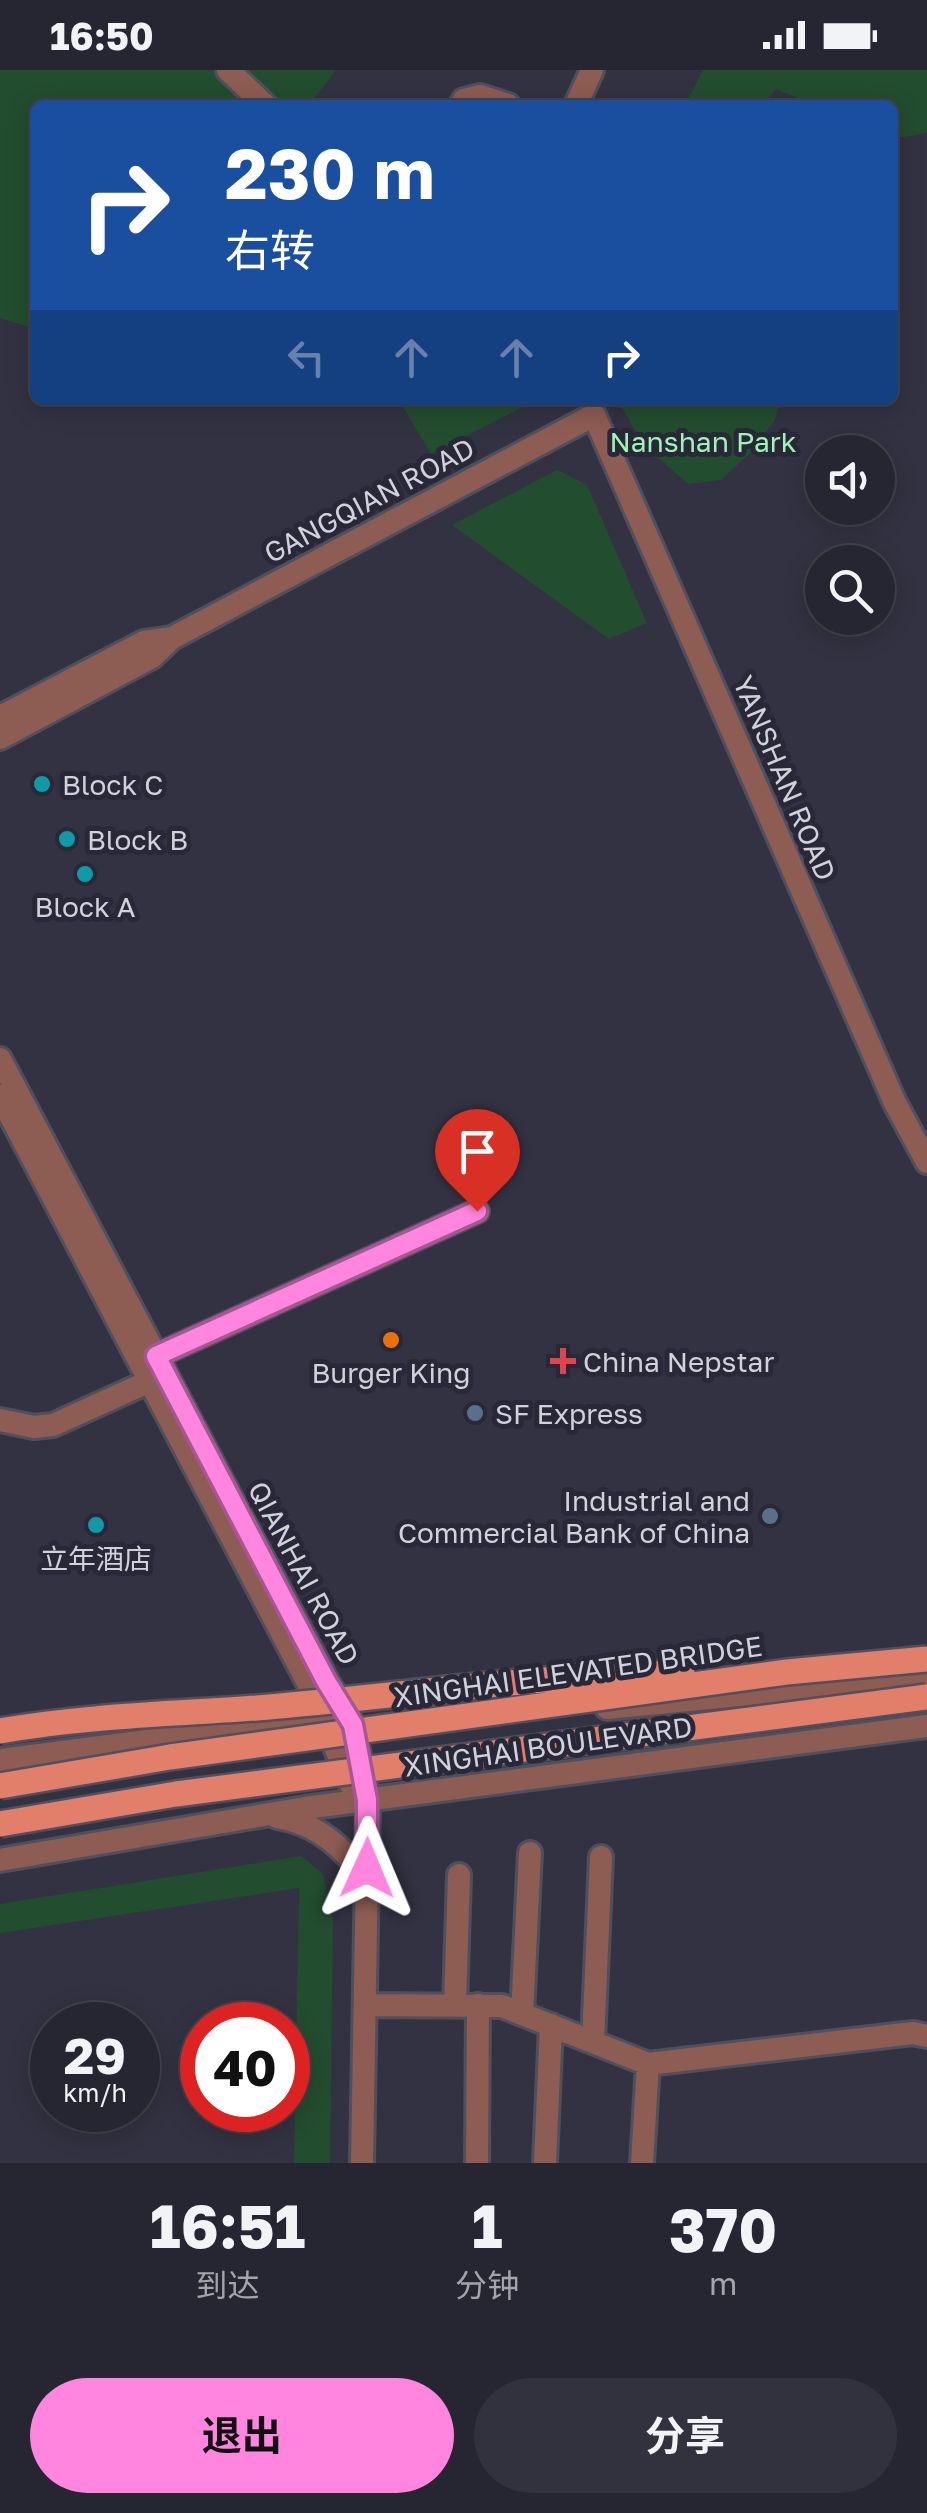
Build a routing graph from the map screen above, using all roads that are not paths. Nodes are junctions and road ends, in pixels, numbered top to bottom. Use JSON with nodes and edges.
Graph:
{"nodes":[{"id":1,"x":228,"y":70,"type":"edge"},
{"id":2,"x":592,"y":70,"type":"edge"},
{"id":3,"x":260,"y":100,"type":"edge"},
{"id":4,"x":464,"y":100,"type":"edge"},
{"id":5,"x":492,"y":100,"type":"edge"},
{"id":6,"x":578,"y":100,"type":"edge"},
{"id":7,"x":594,"y":414,"type":"joint"},
{"id":8,"x":172,"y":638,"type":"junction"},
{"id":9,"x":0,"y":717,"type":"edge"},
{"id":10,"x":0,"y":738,"type":"edge"},
{"id":11,"x":0,"y":1059,"type":"edge"},
{"id":12,"x":0,"y":1096,"type":"edge"},
{"id":13,"x":894,"y":1103,"type":"junction"},
{"id":14,"x":927,"y":1129,"type":"edge"},
{"id":15,"x":927,"y":1162,"type":"edge"},
{"id":16,"x":477,"y":1211,"type":"dead end"},
{"id":17,"x":156,"y":1356,"type":"junction"},
{"id":18,"x":150,"y":1381,"type":"junction"},
{"id":19,"x":0,"y":1420,"type":"edge"},
{"id":20,"x":927,"y":1658,"type":"edge"},
{"id":21,"x":787,"y":1672,"type":"junction"},
{"id":22,"x":927,"y":1677,"type":"edge"},
{"id":23,"x":927,"y":1697,"type":"edge"},
{"id":24,"x":353,"y":1725,"type":"junction"},
{"id":25,"x":328,"y":1726,"type":"junction"},
{"id":26,"x":927,"y":1726,"type":"edge"},
{"id":27,"x":0,"y":1731,"type":"edge"},
{"id":28,"x":0,"y":1760,"type":"edge"},
{"id":29,"x":0,"y":1786,"type":"edge"},
{"id":30,"x":361,"y":1800,"type":"junction"},
{"id":31,"x":264,"y":1815,"type":"junction"},
{"id":32,"x":0,"y":1824,"type":"edge"},
{"id":33,"x":530,"y":1853,"type":"dead end"},
{"id":34,"x":601,"y":1857,"type":"dead end"},
{"id":35,"x":0,"y":1860,"type":"edge"},
{"id":36,"x":355,"y":1864,"type":"junction"},
{"id":37,"x":459,"y":1875,"type":"dead end"},
{"id":38,"x":365,"y":2005,"type":"junction"},
{"id":39,"x":466,"y":2005,"type":"junction"},
{"id":40,"x":522,"y":2014,"type":"junction"},
{"id":41,"x":550,"y":2025,"type":"junction"},
{"id":42,"x":927,"y":2036,"type":"edge"},
{"id":43,"x":594,"y":2042,"type":"junction"},
{"id":44,"x":648,"y":2064,"type":"junction"},
{"id":45,"x":349,"y":2163,"type":"edge"},
{"id":46,"x":362,"y":2163,"type":"edge"},
{"id":47,"x":477,"y":2163,"type":"edge"},
{"id":48,"x":545,"y":2163,"type":"edge"},
{"id":49,"x":642,"y":2163,"type":"edge"}],
"edges":[{"from":1,"to":3,"type":"street"},
{"from":2,"to":6,"type":"street"},
{"from":4,"to":5,"type":"street"},
{"from":7,"to":8,"type":"street","name":"GANGQIAN ROAD"},
{"from":7,"to":13,"type":"street","name":"YANSHAN ROAD"},
{"from":8,"to":9,"type":"street","name":"GANGQIAN ROAD"},
{"from":8,"to":10,"type":"street","name":"GANGQIAN ROAD"},
{"from":11,"to":17,"type":"street","name":"QIANHAI ROAD"},
{"from":12,"to":18,"type":"street","name":"QIANHAI ROAD"},
{"from":13,"to":14,"type":"street"},
{"from":13,"to":15,"type":"street","name":"YANSHAN ROAD"},
{"from":16,"to":17,"type":"street"},
{"from":17,"to":24,"type":"street","name":"QIANHAI ROAD"},
{"from":18,"to":19,"type":"street"},
{"from":18,"to":25,"type":"street","name":"QIANHAI ROAD"},
{"from":20,"to":21,"type":"main road","name":"XINGHAI ELEVATED BRIDGE","bridge":true},
{"from":21,"to":27,"type":"main road","bridge":true},
{"from":21,"to":29,"type":"main road","name":"XINGHAI ELEVATED BRIDGE","bridge":true},
{"from":22,"to":24,"type":"street","name":"XINGHAI BOULEVARD"},
{"from":23,"to":32,"type":"main road","bridge":true},
{"from":24,"to":25,"type":"street","name":"XINGHAI BOULEVARD"},
{"from":24,"to":30,"type":"street","name":"QIANHAI ROAD"},
{"from":25,"to":28,"type":"street","name":"XINGHAI BOULEVARD"},
{"from":25,"to":30,"type":"street","name":"QIANHAI ROAD"},
{"from":26,"to":30,"type":"street","name":"XINGHAI BOULEVARD"},
{"from":30,"to":31,"type":"street","name":"XINGHAI BOULEVARD"},
{"from":30,"to":36,"type":"street","name":"QIANHAI ROAD"},
{"from":30,"to":38,"type":"street","name":"QIANHAI ROAD"},
{"from":31,"to":35,"type":"street","name":"XINGHAI BOULEVARD"},
{"from":31,"to":36,"type":"street"},
{"from":33,"to":40,"type":"street"},
{"from":34,"to":43,"type":"street"},
{"from":36,"to":45,"type":"street","name":"QIANHAI ROAD"},
{"from":37,"to":39,"type":"street"},
{"from":38,"to":39,"type":"street"},
{"from":38,"to":46,"type":"street","name":"QIANHAI ROAD"},
{"from":39,"to":40,"type":"street"},
{"from":39,"to":47,"type":"street"},
{"from":40,"to":41,"type":"street"},
{"from":41,"to":43,"type":"street"},
{"from":41,"to":48,"type":"street"},
{"from":42,"to":44,"type":"street"},
{"from":43,"to":44,"type":"street"},
{"from":44,"to":49,"type":"street"}]}
